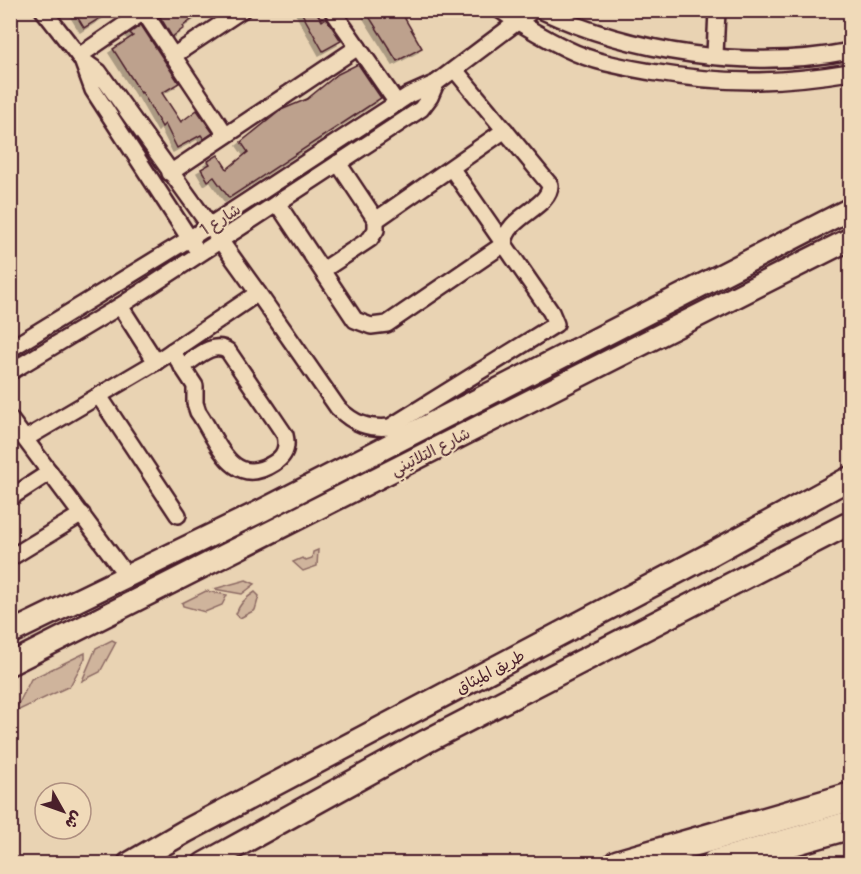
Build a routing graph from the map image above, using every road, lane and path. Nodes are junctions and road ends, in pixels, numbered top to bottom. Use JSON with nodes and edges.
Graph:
{"nodes":[{"id":1,"x":43,"y":10,"type":"edge"},
{"id":2,"x":242,"y":10,"type":"edge"},
{"id":3,"x":500,"y":10,"type":"edge"},
{"id":4,"x":533,"y":10,"type":"edge"},
{"id":5,"x":540,"y":10,"type":"edge"},
{"id":6,"x":717,"y":10,"type":"edge"},
{"id":7,"x":145,"y":11,"type":"edge"},
{"id":8,"x":339,"y":13,"type":"edge"},
{"id":9,"x":127,"y":16,"type":"edge"},
{"id":10,"x":518,"y":22,"type":"junction"},
{"id":11,"x":358,"y":47,"type":"junction"},
{"id":12,"x":850,"y":51,"type":"edge"},
{"id":13,"x":715,"y":55,"type":"junction"},
{"id":14,"x":173,"y":56,"type":"junction"},
{"id":15,"x":80,"y":58,"type":"junction"},
{"id":16,"x":454,"y":70,"type":"junction"},
{"id":17,"x":850,"y":72,"type":"edge"},
{"id":18,"x":436,"y":83,"type":"junction"},
{"id":19,"x":397,"y":103,"type":"junction"},
{"id":20,"x":505,"y":130,"type":"junction"},
{"id":21,"x":226,"y":135,"type":"junction"},
{"id":22,"x":338,"y":163,"type":"junction"},
{"id":23,"x":452,"y":169,"type":"junction"},
{"id":24,"x":170,"y":173,"type":"junction"},
{"id":25,"x":277,"y":203,"type":"junction"},
{"id":26,"x":850,"y":209,"type":"edge"},
{"id":27,"x":376,"y":220,"type":"junction"},
{"id":28,"x":209,"y":226,"type":"junction"},
{"id":29,"x":189,"y":239,"type":"junction"},
{"id":30,"x":850,"y":239,"type":"edge"},
{"id":31,"x":220,"y":241,"type":"junction"},
{"id":32,"x":504,"y":244,"type":"junction"},
{"id":33,"x":200,"y":254,"type":"junction"},
{"id":34,"x":323,"y":270,"type":"junction"},
{"id":35,"x":258,"y":292,"type":"junction"},
{"id":36,"x":120,"y":306,"type":"junction"},
{"id":37,"x":10,"y":349,"type":"edge"},
{"id":38,"x":172,"y":351,"type":"junction"},
{"id":39,"x":156,"y":362,"type":"junction"},
{"id":40,"x":183,"y":367,"type":"junction"},
{"id":41,"x":10,"y":372,"type":"edge"},
{"id":42,"x":99,"y":396,"type":"junction"},
{"id":43,"x":10,"y":419,"type":"edge"},
{"id":44,"x":26,"y":439,"type":"junction"},
{"id":45,"x":50,"y":472,"type":"junction"},
{"id":46,"x":850,"y":478,"type":"edge"},
{"id":47,"x":10,"y":498,"type":"edge"},
{"id":48,"x":82,"y":514,"type":"junction"},
{"id":49,"x":177,"y":515,"type":"dead end"},
{"id":50,"x":850,"y":523,"type":"edge"},
{"id":51,"x":10,"y":558,"type":"edge"},
{"id":52,"x":127,"y":576,"type":"junction"},
{"id":53,"x":10,"y":633,"type":"edge"},
{"id":54,"x":10,"y":664,"type":"edge"},
{"id":55,"x":410,"y":713,"type":"junction"},
{"id":56,"x":425,"y":742,"type":"junction"},
{"id":57,"x":850,"y":797,"type":"edge"},
{"id":58,"x":850,"y":825,"type":"edge"},
{"id":59,"x":186,"y":831,"type":"junction"},
{"id":60,"x":204,"y":863,"type":"edge"},
{"id":61,"x":129,"y":864,"type":"edge"},
{"id":62,"x":618,"y":864,"type":"edge"},
{"id":63,"x":715,"y":864,"type":"edge"}],
"edges":[{"from":1,"to":15,"type":"street"},
{"from":2,"to":14,"type":"street"},
{"from":3,"to":10,"type":"street"},
{"from":4,"to":10,"type":"street","name":"شارع 1"},
{"from":5,"to":13,"type":"street"},
{"from":6,"to":13,"type":"street"},
{"from":7,"to":9,"type":"street"},
{"from":7,"to":14,"type":"street"},
{"from":8,"to":11,"type":"street"},
{"from":9,"to":15,"type":"street"},
{"from":10,"to":16,"type":"street","name":"شارع 1"},
{"from":10,"to":17,"type":"street"},
{"from":11,"to":19,"type":"street"},
{"from":11,"to":21,"type":"street"},
{"from":12,"to":13,"type":"street"},
{"from":14,"to":21,"type":"street"},
{"from":15,"to":24,"type":"street"},
{"from":15,"to":29,"type":"street"},
{"from":16,"to":18,"type":"street","name":"شارع 1"},
{"from":16,"to":20,"type":"street"},
{"from":18,"to":19,"type":"street","name":"شارع 1"},
{"from":18,"to":22,"type":"street","name":"شارع 1"},
{"from":19,"to":28,"type":"street","name":"شارع 1"},
{"from":20,"to":23,"type":"street"},
{"from":20,"to":32,"type":"street"},
{"from":21,"to":24,"type":"street"},
{"from":22,"to":25,"type":"street","name":"شارع 1"},
{"from":22,"to":27,"type":"street"},
{"from":23,"to":27,"type":"street"},
{"from":23,"to":32,"type":"street"},
{"from":24,"to":28,"type":"street"},
{"from":25,"to":31,"type":"street","name":"شارع 1"},
{"from":25,"to":34,"type":"street"},
{"from":26,"to":52,"type":"main road","name":"شارع التلاتيني"},
{"from":27,"to":34,"type":"street"},
{"from":28,"to":29,"type":"street","name":"شارع 1"},
{"from":28,"to":31,"type":"street"},
{"from":29,"to":33,"type":"street"},
{"from":29,"to":37,"type":"street","name":"شارع 1"},
{"from":30,"to":54,"type":"main road","name":"شارع التلاتيني"},
{"from":31,"to":33,"type":"street","name":"شارع 1"},
{"from":31,"to":35,"type":"street"},
{"from":32,"to":34,"type":"street"},
{"from":32,"to":35,"type":"street"},
{"from":33,"to":36,"type":"street","name":"شارع 1"},
{"from":35,"to":38,"type":"street"},
{"from":36,"to":39,"type":"street"},
{"from":36,"to":41,"type":"street","name":"شارع 1"},
{"from":38,"to":39,"type":"street"},
{"from":38,"to":40,"type":"street"},
{"from":39,"to":42,"type":"street"},
{"from":40,"to":40,"type":"street"},
{"from":42,"to":44,"type":"street"},
{"from":42,"to":49,"type":"street"},
{"from":43,"to":44,"type":"street"},
{"from":44,"to":45,"type":"street"},
{"from":45,"to":47,"type":"street"},
{"from":45,"to":48,"type":"street"},
{"from":46,"to":55,"type":"main road","name":"طريق الميثاق"},
{"from":48,"to":51,"type":"street"},
{"from":48,"to":52,"type":"street"},
{"from":50,"to":56,"type":"main road","name":"طريق الميثاق"},
{"from":52,"to":53,"type":"main road","name":"شارع التلاتيني"},
{"from":55,"to":56,"type":"main road"},
{"from":55,"to":59,"type":"main road","name":"طريق الميثاق"},
{"from":56,"to":60,"type":"main road","name":"طريق الميثاق"},
{"from":57,"to":62,"type":"highway"},
{"from":58,"to":63,"type":"highway"},
{"from":59,"to":60,"type":"main road"},
{"from":59,"to":61,"type":"main road","name":"طريق الميثاق"}]}
